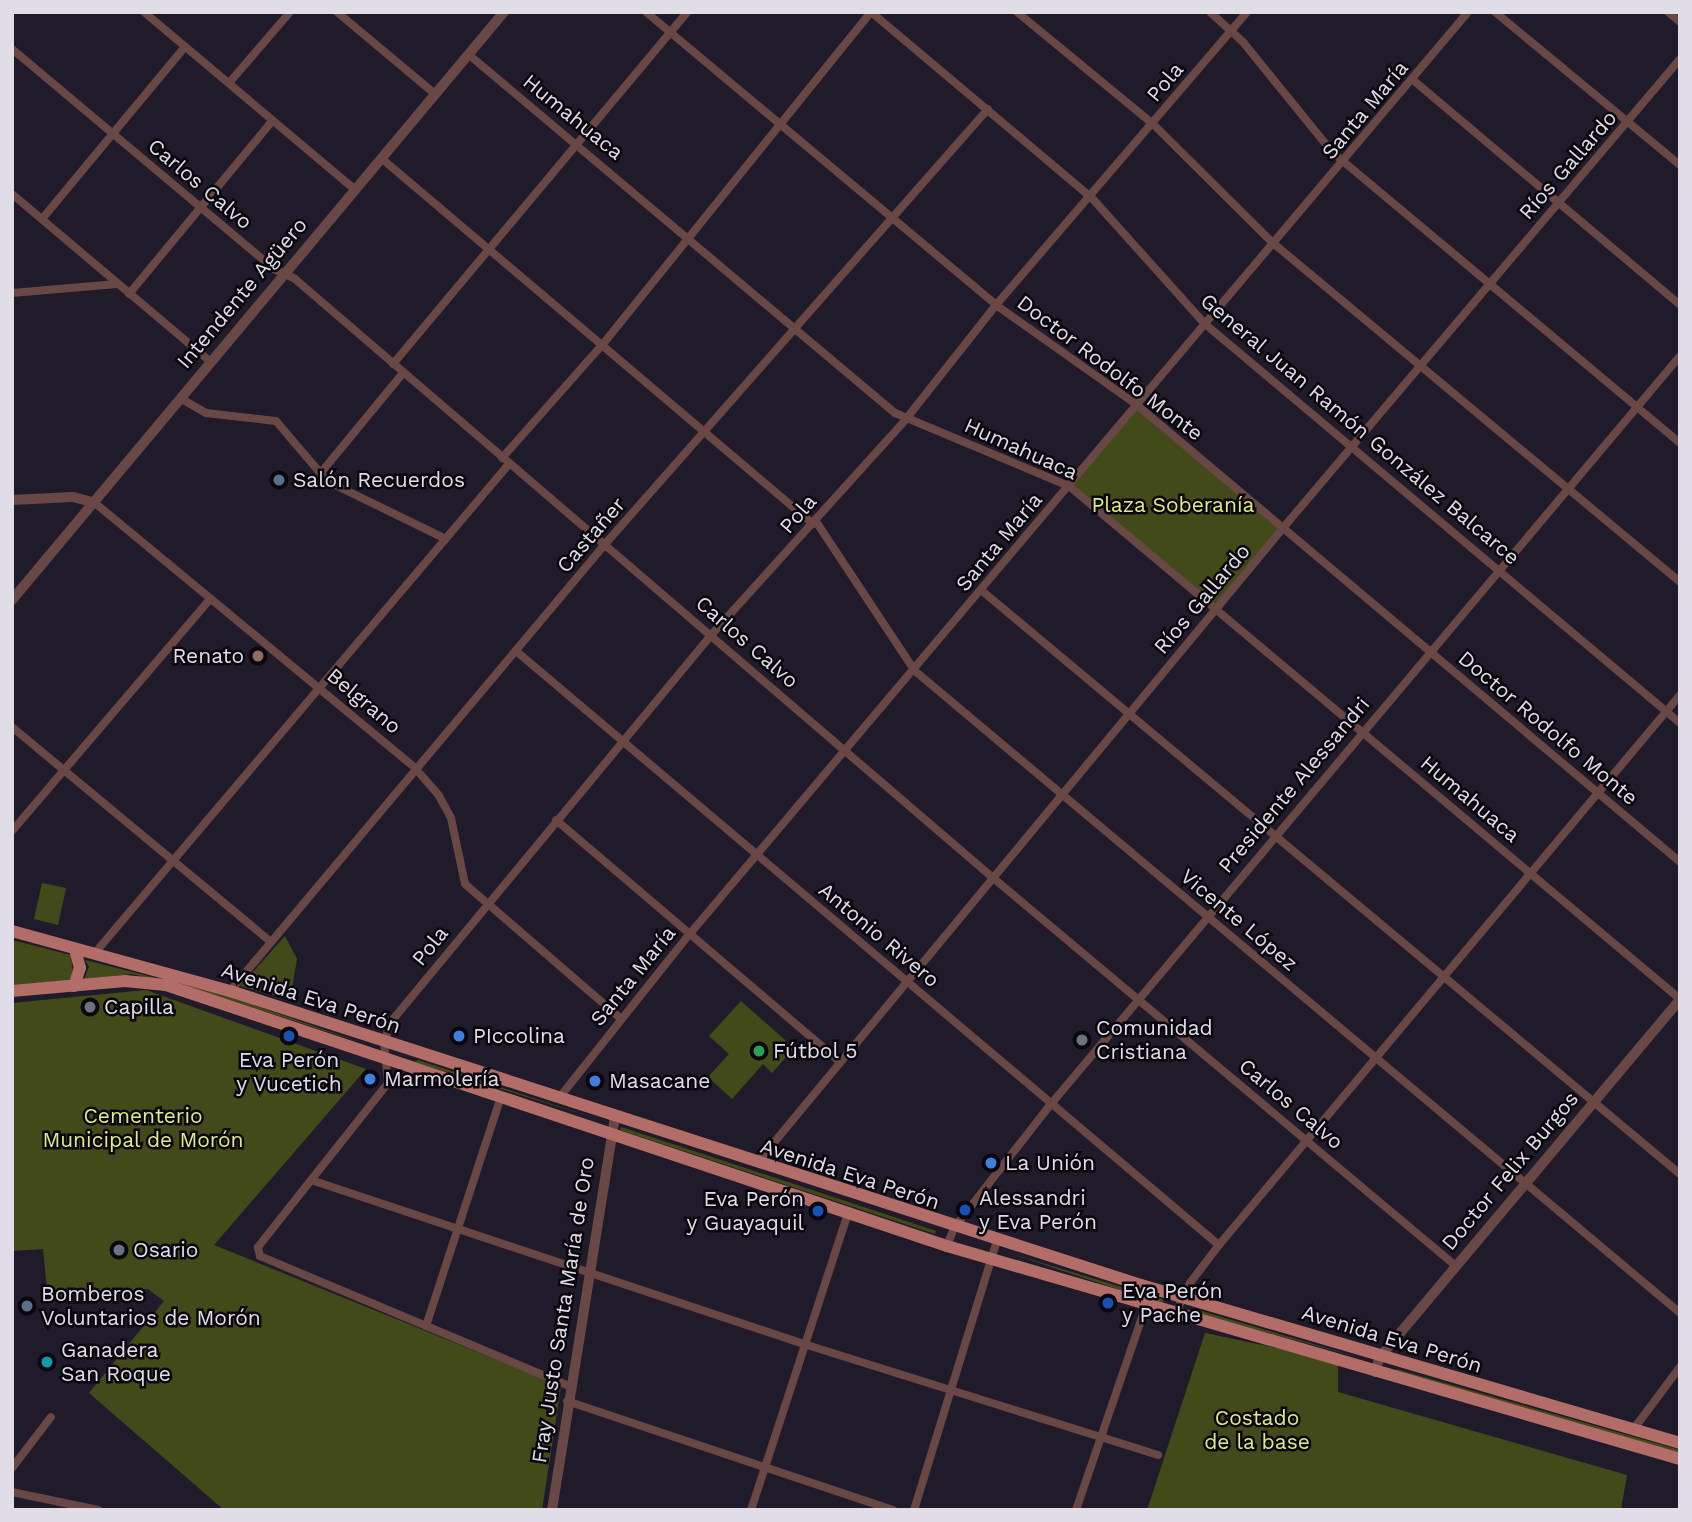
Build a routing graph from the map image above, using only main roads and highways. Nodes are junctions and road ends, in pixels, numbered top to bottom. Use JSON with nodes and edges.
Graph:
{"nodes":[{"id":1,"x":12,"y":931,"type":"edge"},
{"id":2,"x":75,"y":949,"type":"junction"},
{"id":3,"x":74,"y":985,"type":"junction"},
{"id":4,"x":12,"y":991,"type":"edge"},
{"id":5,"x":1680,"y":1443,"type":"edge"},
{"id":6,"x":1680,"y":1459,"type":"edge"}],
"edges":[{"from":1,"to":2,"type":"main road","name":"Avenida Eva Perón"},
{"from":2,"to":3,"type":"main road"},
{"from":2,"to":5,"type":"main road","name":"Avenida Eva Perón"},
{"from":3,"to":4,"type":"main road","name":"Avenida Eva Perón"},
{"from":3,"to":6,"type":"main road","name":"Avenida Eva Perón"}]}
